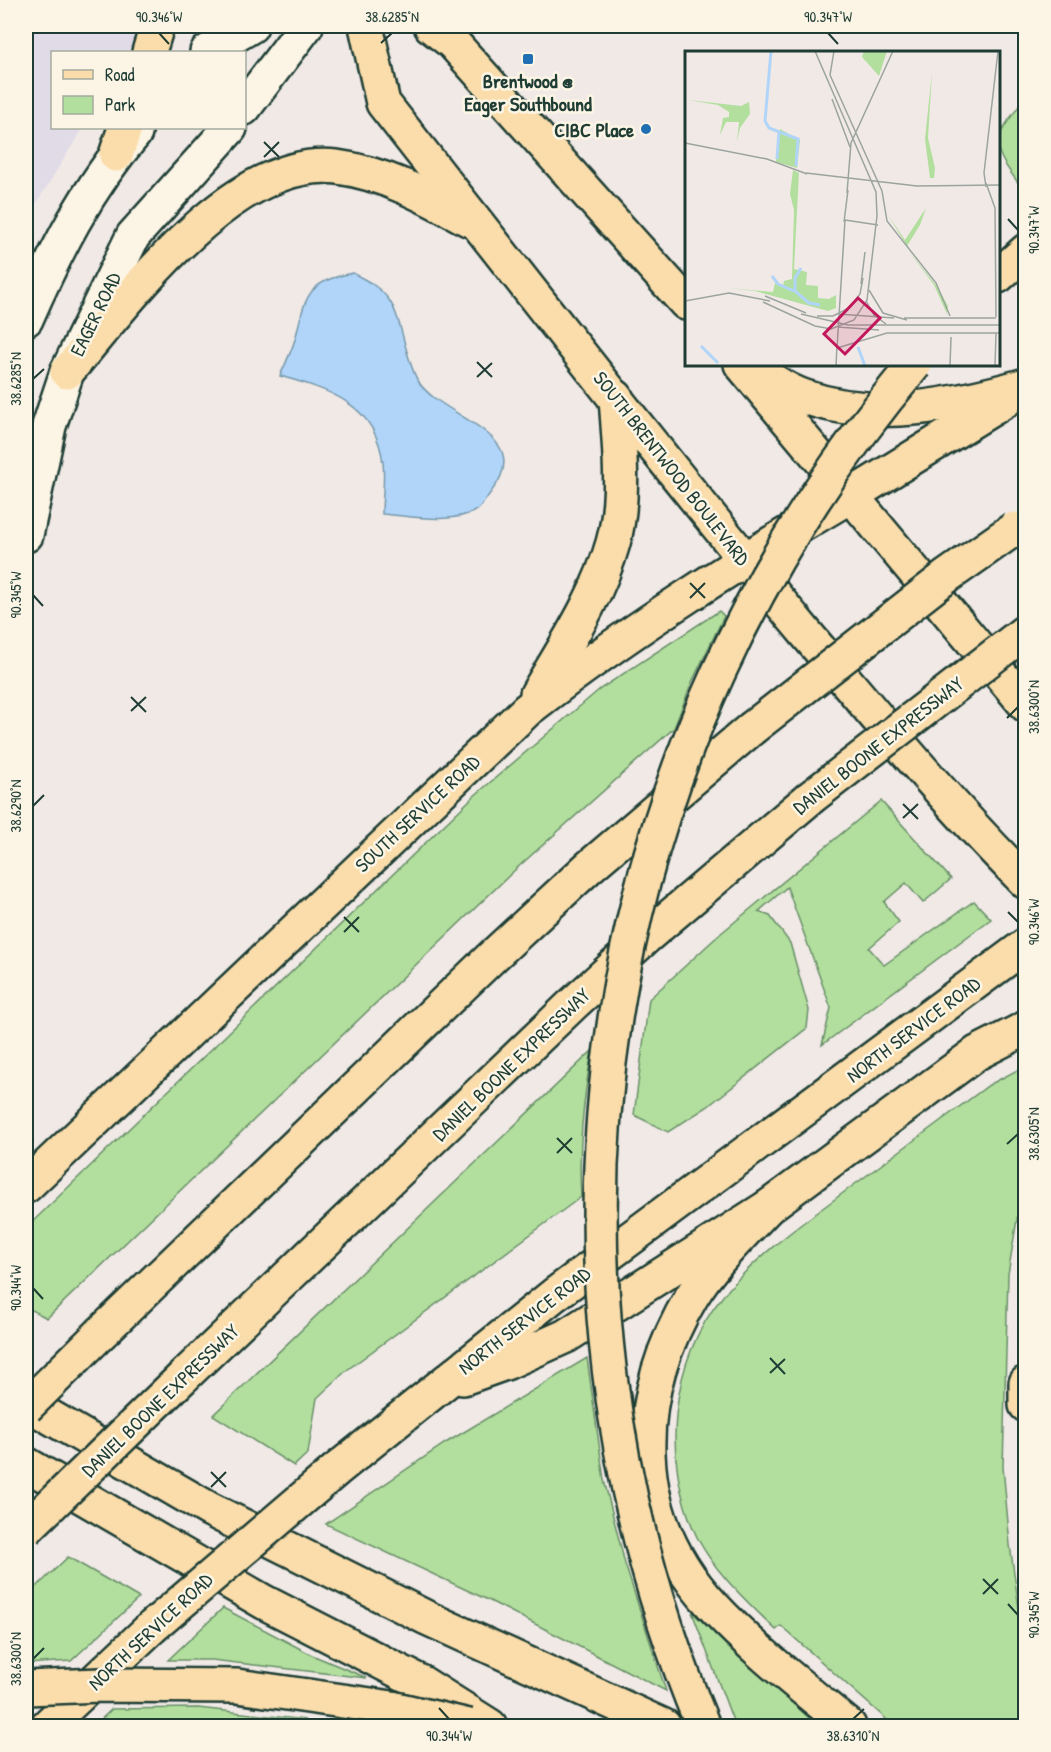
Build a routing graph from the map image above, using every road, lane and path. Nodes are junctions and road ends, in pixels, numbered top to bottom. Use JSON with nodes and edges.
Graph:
{"nodes":[{"id":1,"x":157,"y":26,"type":"edge"},
{"id":2,"x":251,"y":26,"type":"edge"},
{"id":3,"x":306,"y":26,"type":"edge"},
{"id":4,"x":366,"y":26,"type":"edge"},
{"id":5,"x":445,"y":31,"type":"edge"},
{"id":6,"x":149,"y":51,"type":"edge"},
{"id":7,"x":209,"y":51,"type":"edge"},
{"id":8,"x":246,"y":105,"type":"edge"},
{"id":9,"x":139,"y":129,"type":"edge"},
{"id":10,"x":229,"y":129,"type":"edge"},
{"id":11,"x":120,"y":141,"type":"edge"},
{"id":12,"x":479,"y":225,"type":"junction"},
{"id":13,"x":1026,"y":251,"type":"edge"},
{"id":14,"x":1000,"y":275,"type":"edge"},
{"id":15,"x":685,"y":301,"type":"edge"},
{"id":16,"x":26,"y":319,"type":"edge"},
{"id":17,"x":743,"y":366,"type":"edge"},
{"id":18,"x":753,"y":366,"type":"edge"},
{"id":19,"x":913,"y":366,"type":"edge"},
{"id":20,"x":67,"y":372,"type":"junction"},
{"id":21,"x":1026,"y":386,"type":"edge"},
{"id":22,"x":616,"y":397,"type":"junction"},
{"id":23,"x":852,"y":495,"type":"junction"},
{"id":24,"x":1020,"y":525,"type":"edge"},
{"id":25,"x":26,"y":535,"type":"edge"},
{"id":26,"x":744,"y":559,"type":"junction"},
{"id":27,"x":1026,"y":631,"type":"edge"},
{"id":28,"x":1026,"y":705,"type":"edge"},
{"id":29,"x":527,"y":710,"type":"junction"},
{"id":30,"x":1026,"y":882,"type":"edge"},
{"id":31,"x":1026,"y":945,"type":"edge"},
{"id":32,"x":1026,"y":1028,"type":"edge"},
{"id":33,"x":26,"y":1186,"type":"edge"},
{"id":34,"x":768,"y":1207,"type":"junction"},
{"id":35,"x":1026,"y":1383,"type":"edge"},
{"id":36,"x":438,"y":1387,"type":"junction"},
{"id":37,"x":26,"y":1405,"type":"edge"},
{"id":38,"x":1026,"y":1405,"type":"edge"},
{"id":39,"x":26,"y":1464,"type":"edge"},
{"id":40,"x":26,"y":1529,"type":"edge"},
{"id":41,"x":26,"y":1688,"type":"edge"},
{"id":42,"x":47,"y":1726,"type":"edge"},
{"id":43,"x":469,"y":1726,"type":"edge"},
{"id":44,"x":490,"y":1726,"type":"edge"},
{"id":45,"x":663,"y":1726,"type":"edge"},
{"id":46,"x":703,"y":1726,"type":"edge"},
{"id":47,"x":849,"y":1726,"type":"edge"}],
"edges":[{"from":1,"to":6,"type":"main road"},
{"from":2,"to":7,"type":"main road"},
{"from":3,"to":8,"type":"main road"},
{"from":4,"to":12,"type":"main road","name":"SOUTH BRENTWOOD BOULEVARD"},
{"from":5,"to":15,"type":"main road"},
{"from":9,"to":11,"type":"main road"},
{"from":10,"to":20,"type":"main road","name":"EAGER ROAD"},
{"from":11,"to":16,"type":"main road"},
{"from":12,"to":20,"type":"main road"},
{"from":12,"to":22,"type":"main road","name":"SOUTH BRENTWOOD BOULEVARD"},
{"from":13,"to":14,"type":"main road"},
{"from":17,"to":23,"type":"main road"},
{"from":18,"to":21,"type":"main road"},
{"from":19,"to":46,"type":"main road","bridge":true},
{"from":20,"to":25,"type":"main road","name":"EAGER ROAD"},
{"from":21,"to":23,"type":"main road","name":"SOUTH SERVICE ROAD"},
{"from":22,"to":26,"type":"main road","name":"SOUTH BRENTWOOD BOULEVARD"},
{"from":22,"to":29,"type":"main road"},
{"from":23,"to":26,"type":"main road","name":"SOUTH SERVICE ROAD"},
{"from":23,"to":28,"type":"main road"},
{"from":24,"to":37,"type":"main road","bridge":true},
{"from":26,"to":29,"type":"main road","name":"SOUTH SERVICE ROAD"},
{"from":26,"to":30,"type":"main road","name":"SOUTH BRENTWOOD BOULEVARD"},
{"from":27,"to":40,"type":"main road","name":"DANIEL BOONE EXPRESSWAY","bridge":true},
{"from":29,"to":33,"type":"main road","name":"SOUTH SERVICE ROAD"},
{"from":31,"to":36,"type":"main road","name":"NORTH SERVICE ROAD"},
{"from":32,"to":34,"type":"main road"},
{"from":34,"to":36,"type":"main road"},
{"from":34,"to":47,"type":"main road"},
{"from":35,"to":38,"type":"main road"},
{"from":36,"to":42,"type":"main road","name":"NORTH SERVICE ROAD","bridge":true},
{"from":37,"to":45,"type":"main road"},
{"from":39,"to":44,"type":"main road"},
{"from":41,"to":43,"type":"main road","bridge":true}]}
